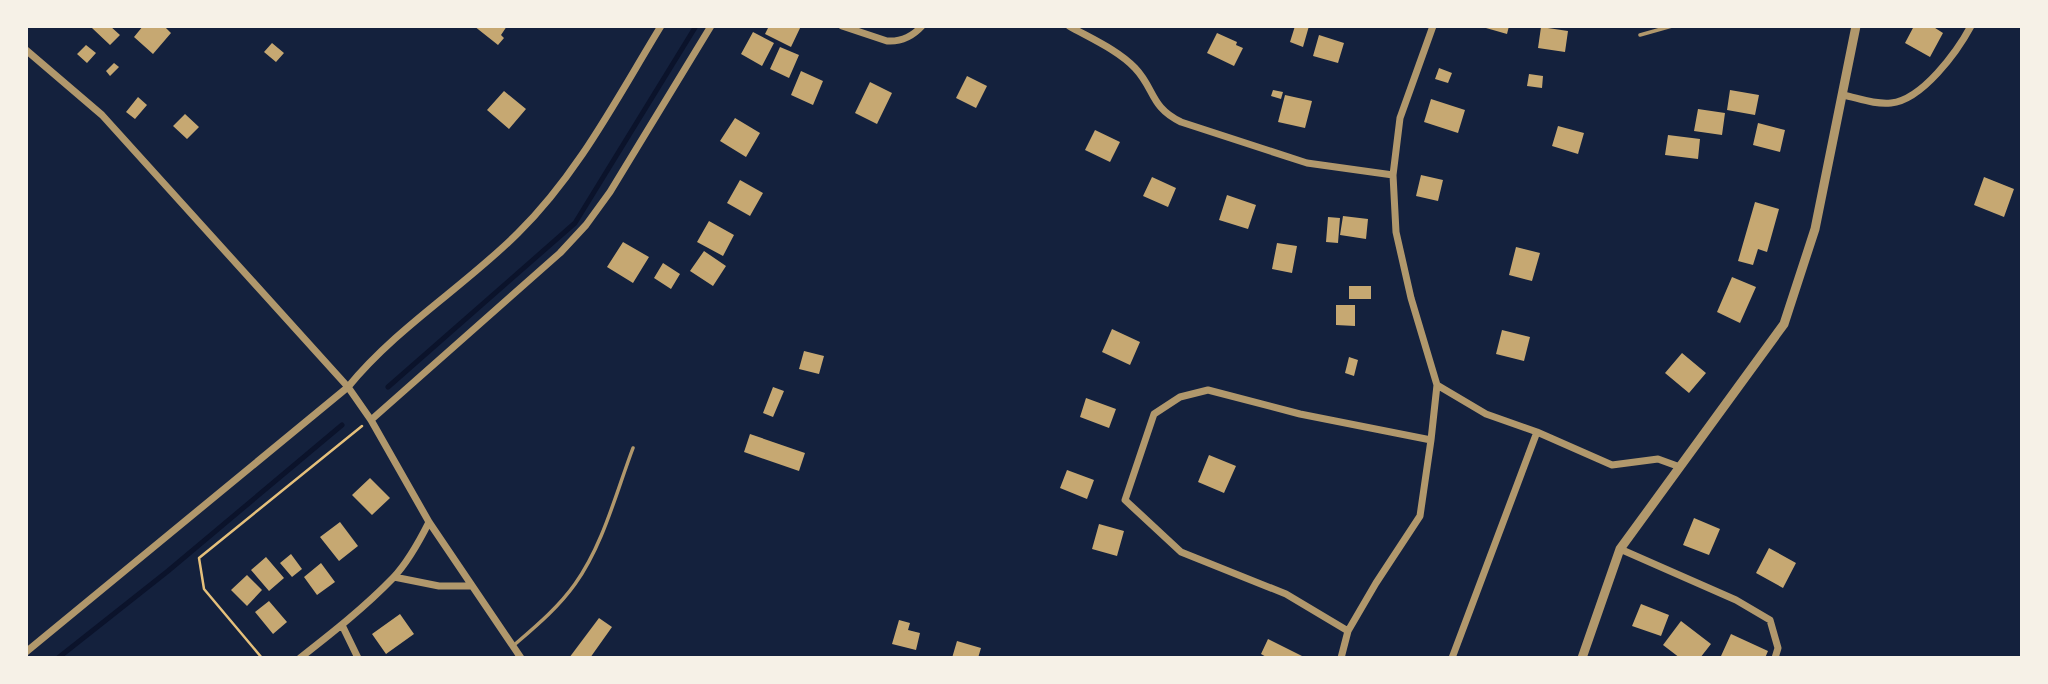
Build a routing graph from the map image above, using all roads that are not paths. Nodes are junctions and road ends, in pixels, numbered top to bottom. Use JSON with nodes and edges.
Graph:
{"nodes":[{"id":1,"x":661,"y":26,"type":"edge"},
{"id":2,"x":711,"y":26,"type":"edge"},
{"id":3,"x":842,"y":26,"type":"edge"},
{"id":4,"x":922,"y":26,"type":"edge"},
{"id":5,"x":1069,"y":26,"type":"edge"},
{"id":6,"x":1433,"y":26,"type":"edge"},
{"id":7,"x":1672,"y":26,"type":"edge"},
{"id":8,"x":1856,"y":26,"type":"edge"},
{"id":9,"x":1971,"y":26,"type":"edge"},
{"id":10,"x":1640,"y":36,"type":"dead end"},
{"id":11,"x":26,"y":50,"type":"edge"},
{"id":12,"x":1843,"y":94,"type":"junction"},
{"id":13,"x":1393,"y":175,"type":"junction"},
{"id":14,"x":1437,"y":385,"type":"junction"},
{"id":15,"x":348,"y":387,"type":"junction"},
{"id":16,"x":370,"y":420,"type":"junction"},
{"id":17,"x":1537,"y":432,"type":"junction"},
{"id":18,"x":1431,"y":440,"type":"junction"},
{"id":19,"x":633,"y":448,"type":"dead end"},
{"id":20,"x":1680,"y":467,"type":"junction"},
{"id":21,"x":429,"y":522,"type":"junction"},
{"id":22,"x":1620,"y":549,"type":"junction"},
{"id":23,"x":394,"y":577,"type":"junction"},
{"id":24,"x":471,"y":586,"type":"junction"},
{"id":25,"x":342,"y":625,"type":"junction"},
{"id":26,"x":1348,"y":631,"type":"junction"},
{"id":27,"x":513,"y":646,"type":"junction"},
{"id":28,"x":26,"y":652,"type":"edge"},
{"id":29,"x":1584,"y":657,"type":"edge"},
{"id":30,"x":300,"y":658,"type":"edge"},
{"id":31,"x":358,"y":658,"type":"edge"},
{"id":32,"x":521,"y":658,"type":"edge"},
{"id":33,"x":1341,"y":658,"type":"edge"},
{"id":34,"x":1452,"y":658,"type":"edge"},
{"id":35,"x":1775,"y":658,"type":"edge"}],
"edges":[{"from":1,"to":15,"type":"street"},
{"from":2,"to":16,"type":"street"},
{"from":3,"to":4,"type":"street"},
{"from":5,"to":13,"type":"street"},
{"from":6,"to":13,"type":"street"},
{"from":7,"to":10,"type":"lane"},
{"from":8,"to":12,"type":"street"},
{"from":9,"to":12,"type":"street"},
{"from":11,"to":15,"type":"street"},
{"from":12,"to":20,"type":"street"},
{"from":13,"to":14,"type":"street"},
{"from":14,"to":17,"type":"street"},
{"from":14,"to":18,"type":"street"},
{"from":15,"to":16,"type":"street"},
{"from":15,"to":28,"type":"street"},
{"from":16,"to":21,"type":"street"},
{"from":17,"to":20,"type":"street"},
{"from":17,"to":34,"type":"street"},
{"from":18,"to":26,"type":"street"},
{"from":18,"to":26,"type":"street"},
{"from":19,"to":27,"type":"lane"},
{"from":20,"to":22,"type":"street"},
{"from":21,"to":23,"type":"street"},
{"from":21,"to":24,"type":"street"},
{"from":22,"to":29,"type":"street"},
{"from":22,"to":35,"type":"street"},
{"from":23,"to":24,"type":"street"},
{"from":23,"to":25,"type":"street"},
{"from":24,"to":27,"type":"street"},
{"from":25,"to":30,"type":"street"},
{"from":25,"to":31,"type":"street"},
{"from":26,"to":33,"type":"street"},
{"from":27,"to":32,"type":"street"}]}
